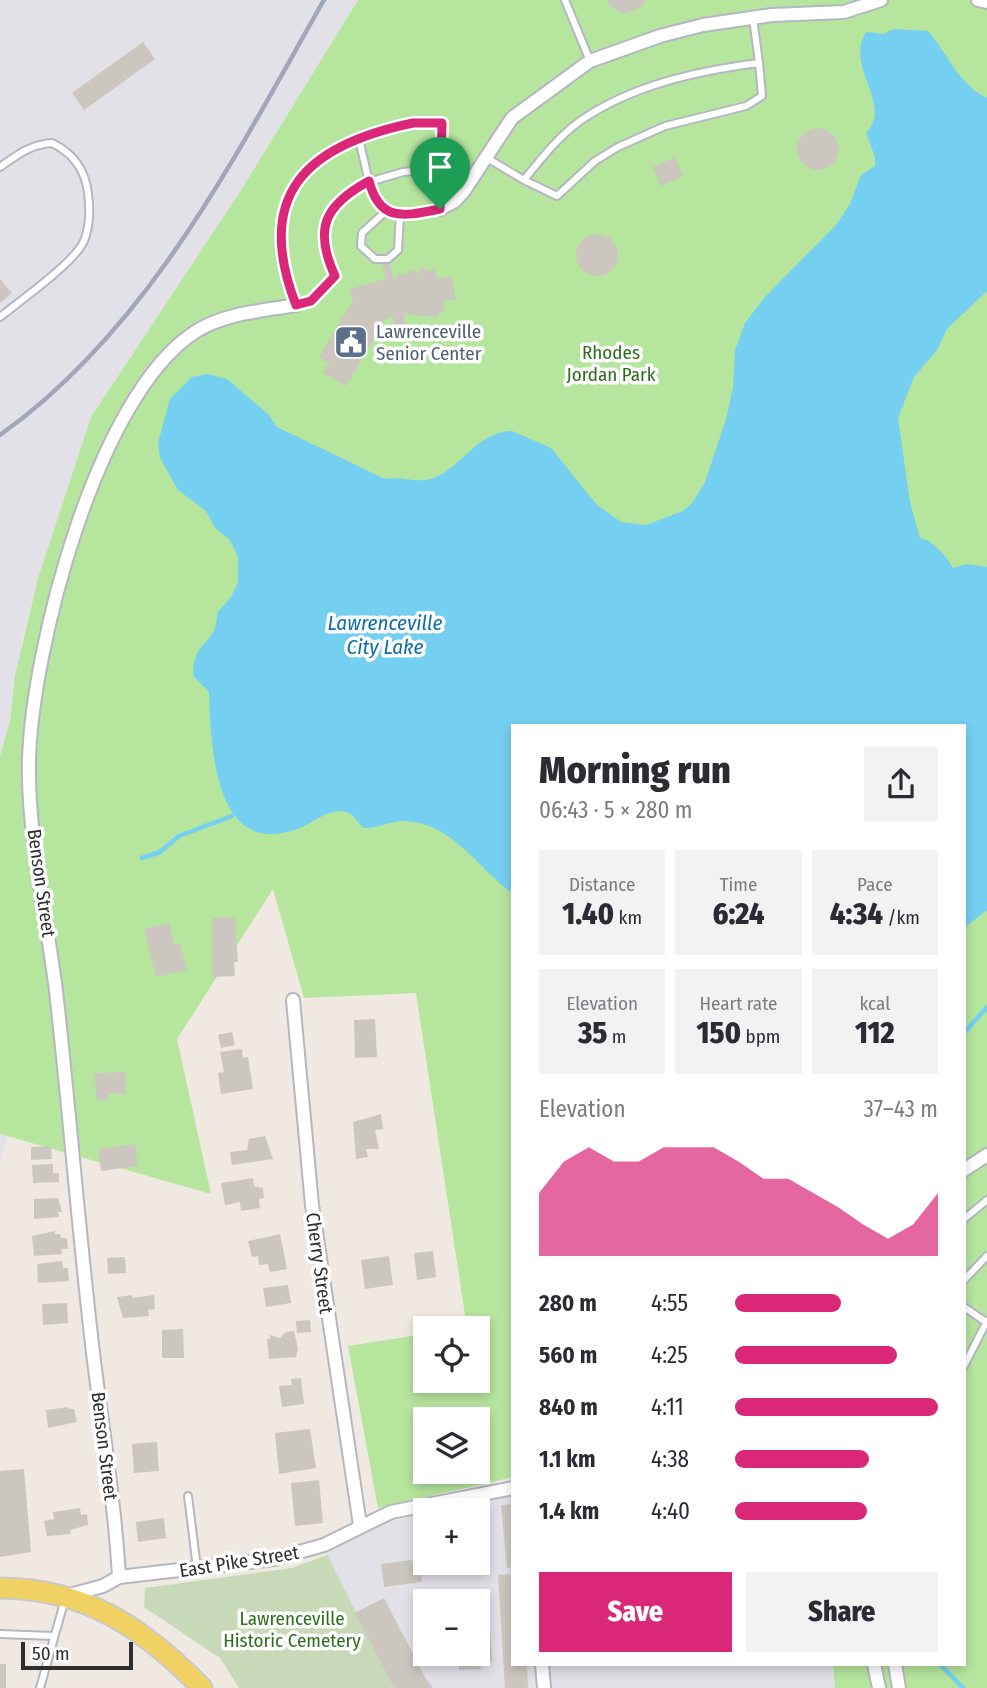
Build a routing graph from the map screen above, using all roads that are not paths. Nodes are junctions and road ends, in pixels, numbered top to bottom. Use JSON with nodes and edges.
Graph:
{"nodes":[{"id":1,"x":565,"y":0,"type":"edge"},
{"id":2,"x":881,"y":0,"type":"edge"},
{"id":3,"x":978,"y":0,"type":"edge"},
{"id":4,"x":987,"y":2,"type":"edge"},
{"id":5,"x":753,"y":17,"type":"junction"},
{"id":6,"x":590,"y":61,"type":"junction"},
{"id":7,"x":759,"y":63,"type":"junction"},
{"id":8,"x":359,"y":139,"type":"junction"},
{"id":9,"x":485,"y":157,"type":"junction"},
{"id":10,"x":0,"y":167,"type":"edge"},
{"id":11,"x":440,"y":168,"type":"junction"},
{"id":12,"x":524,"y":180,"type":"junction"},
{"id":13,"x":369,"y":181,"type":"junction"},
{"id":14,"x":440,"y":209,"type":"junction"},
{"id":15,"x":386,"y":212,"type":"junction"},
{"id":16,"x":400,"y":214,"type":"junction"},
{"id":17,"x":296,"y":305,"type":"junction"},
{"id":18,"x":0,"y":317,"type":"edge"},
{"id":19,"x":293,"y":1000,"type":"dead end"},
{"id":20,"x":987,"y":1155,"type":"edge"},
{"id":21,"x":966,"y":1169,"type":"edge"},
{"id":22,"x":987,"y":1200,"type":"edge"},
{"id":23,"x":966,"y":1217,"type":"edge"},
{"id":24,"x":987,"y":1256,"type":"edge"},
{"id":25,"x":966,"y":1278,"type":"edge"},
{"id":26,"x":966,"y":1308,"type":"edge"},
{"id":27,"x":987,"y":1322,"type":"edge"},
{"id":28,"x":966,"y":1362,"type":"edge"},
{"id":29,"x":511,"y":1488,"type":"edge"},
{"id":30,"x":188,"y":1496,"type":"dead end"},
{"id":31,"x":360,"y":1525,"type":"junction"},
{"id":32,"x":197,"y":1568,"type":"junction"},
{"id":33,"x":119,"y":1577,"type":"junction"},
{"id":34,"x":0,"y":1588,"type":"edge"},
{"id":35,"x":66,"y":1596,"type":"junction"},
{"id":36,"x":0,"y":1634,"type":"edge"},
{"id":37,"x":54,"y":1636,"type":"junction"},
{"id":38,"x":542,"y":1666,"type":"edge"},
{"id":39,"x":874,"y":1666,"type":"edge"},
{"id":40,"x":895,"y":1666,"type":"edge"},
{"id":41,"x":40,"y":1688,"type":"edge"},
{"id":42,"x":202,"y":1688,"type":"edge"},
{"id":43,"x":544,"y":1688,"type":"edge"},
{"id":44,"x":879,"y":1688,"type":"edge"},
{"id":45,"x":899,"y":1688,"type":"edge"}],
"edges":[{"from":1,"to":6,"type":"lane"},
{"from":2,"to":5,"type":"street"},
{"from":3,"to":4,"type":"street"},
{"from":5,"to":6,"type":"street"},
{"from":5,"to":7,"type":"lane"},
{"from":6,"to":9,"type":"street"},
{"from":7,"to":12,"type":"lane"},
{"from":7,"to":12,"type":"lane"},
{"from":8,"to":11,"type":"lane"},
{"from":8,"to":13,"type":"lane"},
{"from":8,"to":17,"type":"lane"},
{"from":9,"to":12,"type":"lane"},
{"from":9,"to":14,"type":"street"},
{"from":10,"to":18,"type":"lane"},
{"from":11,"to":13,"type":"lane"},
{"from":11,"to":14,"type":"lane"},
{"from":13,"to":15,"type":"lane"},
{"from":13,"to":17,"type":"lane"},
{"from":14,"to":16,"type":"lane"},
{"from":15,"to":16,"type":"lane"},
{"from":15,"to":16,"type":"lane"},
{"from":17,"to":33,"type":"street","name":"Benson Street"},
{"from":19,"to":31,"type":"street","name":"Cherry Street"},
{"from":20,"to":21,"type":"street"},
{"from":22,"to":23,"type":"lane"},
{"from":24,"to":25,"type":"lane"},
{"from":26,"to":27,"type":"lane"},
{"from":27,"to":28,"type":"lane"},
{"from":29,"to":31,"type":"street","name":"East Pike Street"},
{"from":30,"to":32,"type":"lane"},
{"from":31,"to":32,"type":"street","name":"East Pike Street"},
{"from":32,"to":33,"type":"street","name":"East Pike Street"},
{"from":33,"to":35,"type":"street","name":"East Pike Street"},
{"from":34,"to":35,"type":"main road","name":"East Pike Street"},
{"from":35,"to":37,"type":"lane"},
{"from":35,"to":42,"type":"main road"},
{"from":36,"to":37,"type":"lane"},
{"from":37,"to":41,"type":"lane"},
{"from":38,"to":43,"type":"street"},
{"from":39,"to":44,"type":"street"},
{"from":40,"to":45,"type":"street"}]}
